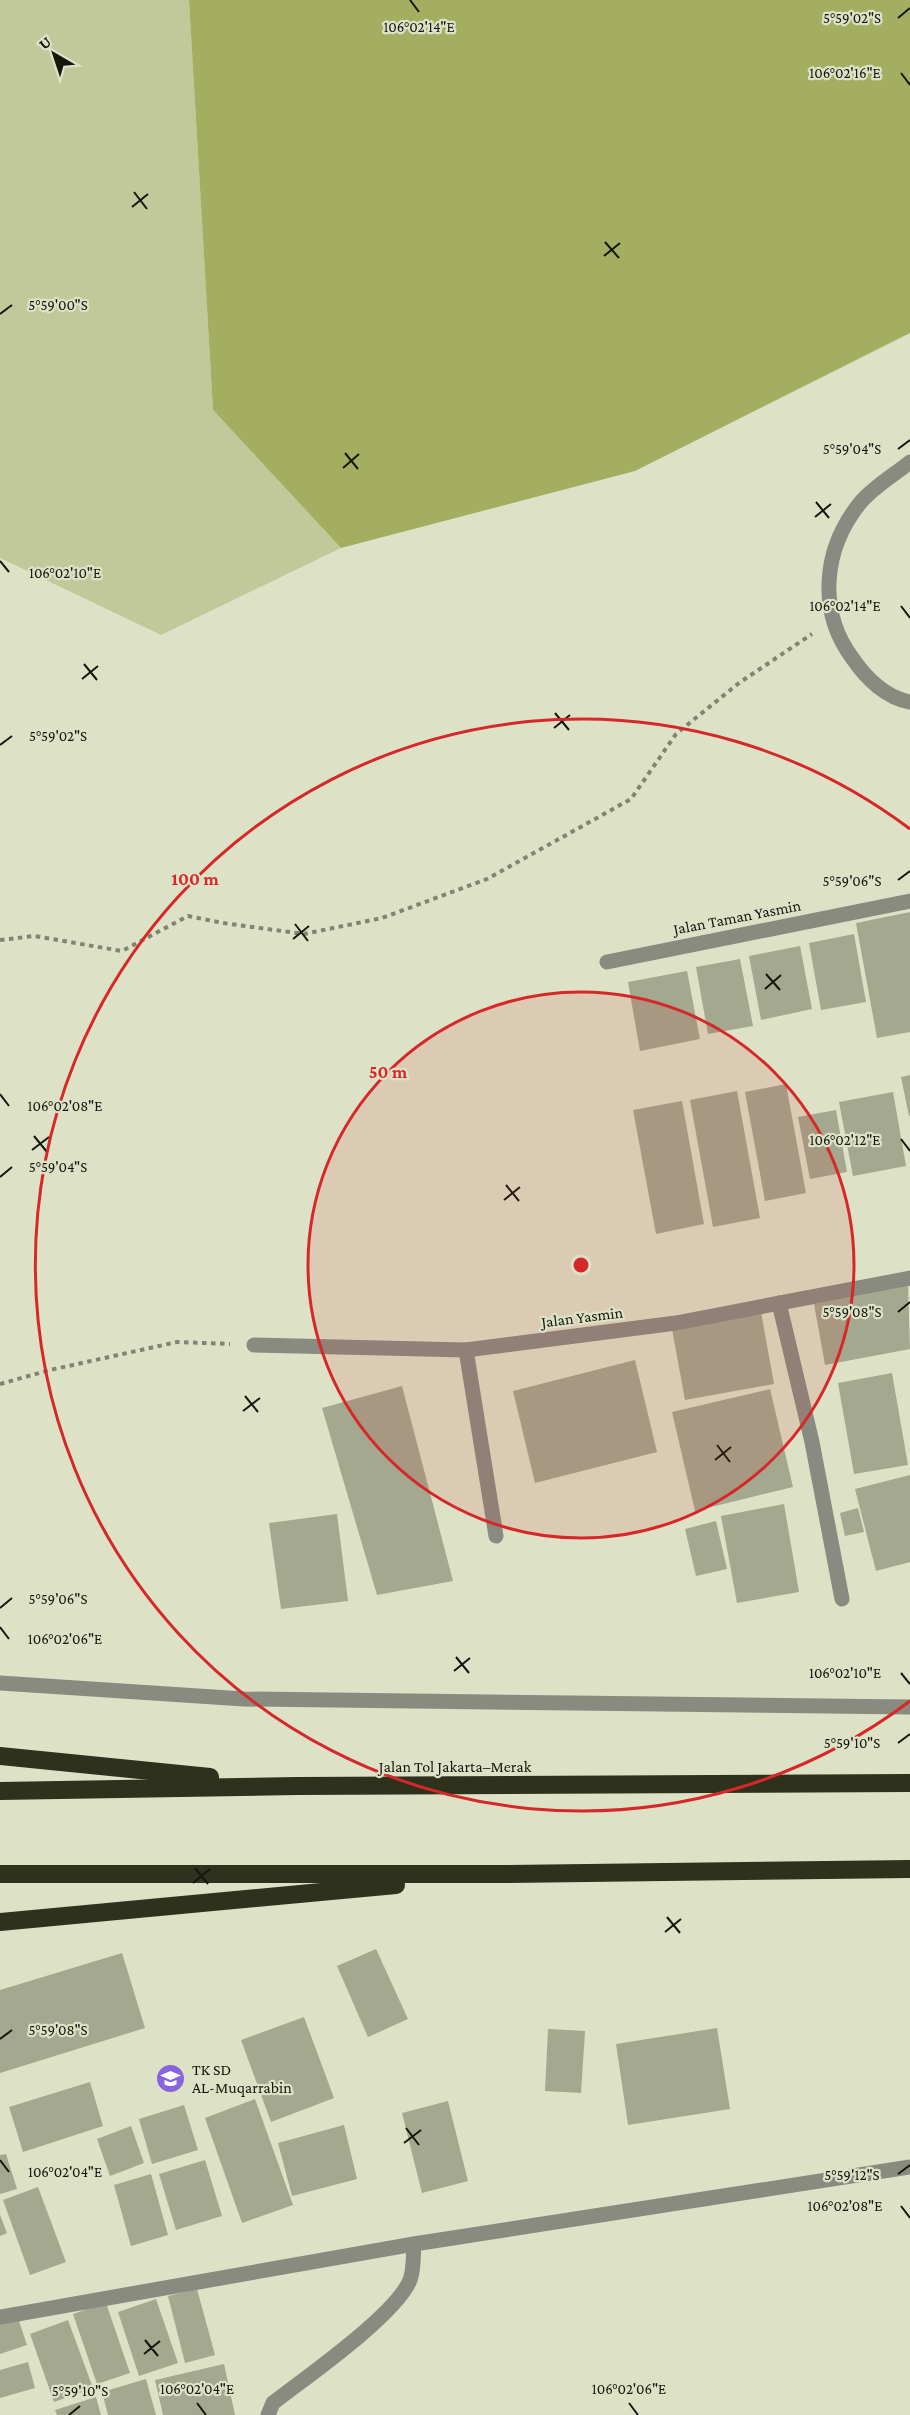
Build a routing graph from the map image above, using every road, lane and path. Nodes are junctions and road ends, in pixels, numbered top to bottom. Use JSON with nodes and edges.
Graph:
{"nodes":[{"id":1,"x":910,"y":462,"type":"edge"},
{"id":2,"x":832,"y":620,"type":"junction"},
{"id":3,"x":910,"y":702,"type":"edge"},
{"id":4,"x":910,"y":901,"type":"edge"},
{"id":5,"x":0,"y":940,"type":"edge"},
{"id":6,"x":606,"y":962,"type":"dead end"},
{"id":7,"x":910,"y":1278,"type":"edge"},
{"id":8,"x":779,"y":1303,"type":"junction"},
{"id":9,"x":254,"y":1345,"type":"joint"},
{"id":10,"x":466,"y":1350,"type":"junction"},
{"id":11,"x":0,"y":1384,"type":"edge"},
{"id":12,"x":496,"y":1536,"type":"dead end"},
{"id":13,"x":842,"y":1599,"type":"dead end"},
{"id":14,"x":0,"y":1683,"type":"edge"},
{"id":15,"x":910,"y":1707,"type":"edge"},
{"id":16,"x":0,"y":1756,"type":"edge"},
{"id":17,"x":910,"y":1783,"type":"edge"},
{"id":18,"x":297,"y":1786,"type":"junction"},
{"id":19,"x":0,"y":1791,"type":"edge"},
{"id":20,"x":910,"y":1869,"type":"edge"},
{"id":21,"x":0,"y":1874,"type":"edge"},
{"id":22,"x":505,"y":1874,"type":"junction"},
{"id":23,"x":0,"y":1922,"type":"edge"},
{"id":24,"x":910,"y":2167,"type":"edge"},
{"id":25,"x":414,"y":2244,"type":"junction"},
{"id":26,"x":0,"y":2317,"type":"edge"},
{"id":27,"x":268,"y":2415,"type":"edge"}],
"edges":[{"from":1,"to":2,"type":"street"},
{"from":2,"to":3,"type":"street"},
{"from":2,"to":5,"type":"path"},
{"from":4,"to":6,"type":"street","name":"Jalan Taman Yasmin"},
{"from":7,"to":8,"type":"street","name":"Jalan Yasmin"},
{"from":8,"to":10,"type":"street","name":"Jalan Yasmin"},
{"from":8,"to":13,"type":"street"},
{"from":9,"to":10,"type":"street","name":"Jalan Yasmin"},
{"from":9,"to":11,"type":"path"},
{"from":10,"to":12,"type":"street"},
{"from":14,"to":15,"type":"street"},
{"from":16,"to":18,"type":"highway"},
{"from":17,"to":18,"type":"highway","name":"Jalan Tol Jakarta–Merak"},
{"from":18,"to":19,"type":"highway","name":"Jalan Tol Jakarta–Merak"},
{"from":20,"to":22,"type":"highway"},
{"from":21,"to":22,"type":"highway"},
{"from":22,"to":23,"type":"highway"},
{"from":24,"to":25,"type":"street"},
{"from":25,"to":26,"type":"street"},
{"from":25,"to":27,"type":"street"}]}
